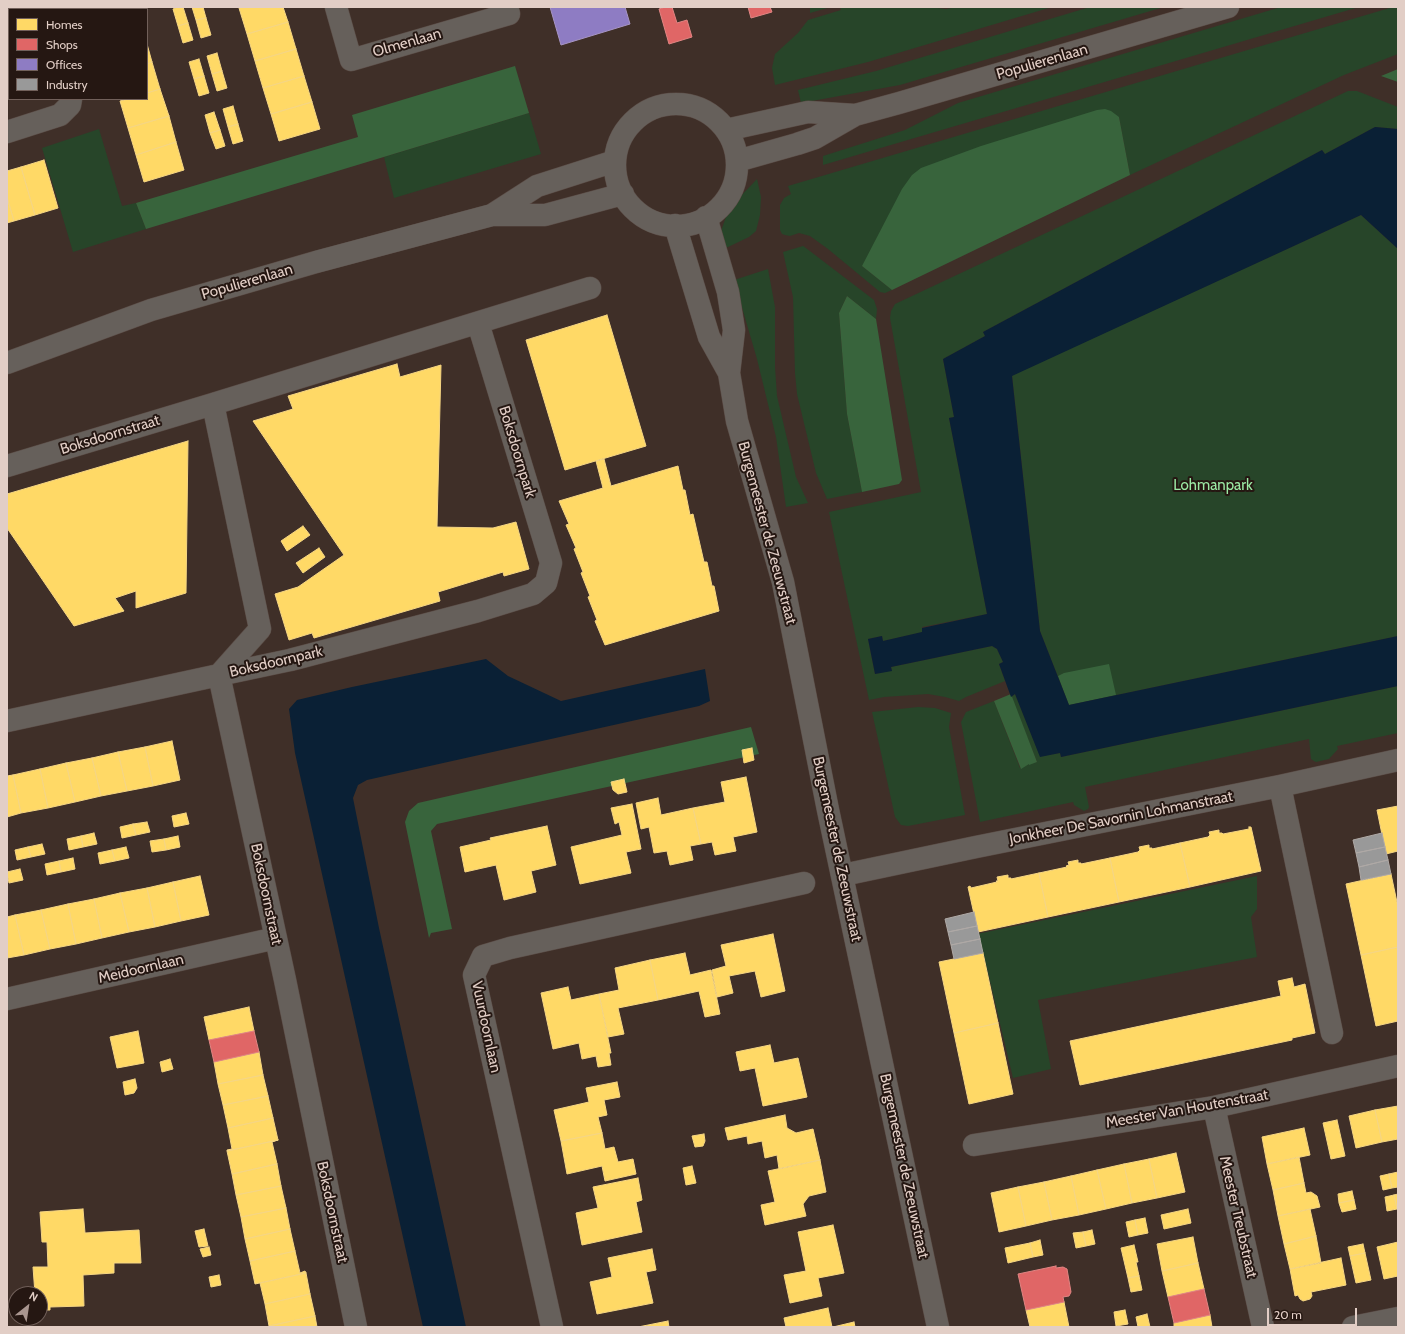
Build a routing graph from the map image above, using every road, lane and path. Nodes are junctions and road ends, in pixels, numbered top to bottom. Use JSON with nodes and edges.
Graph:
{"nodes":[{"id":1,"x":336,"y":7,"type":"edge"},
{"id":2,"x":507,"y":7,"type":"edge"},
{"id":3,"x":1228,"y":7,"type":"edge"},
{"id":4,"x":71,"y":100,"type":"edge"},
{"id":5,"x":855,"y":115,"type":"junction"},
{"id":6,"x":726,"y":130,"type":"junction"},
{"id":7,"x":7,"y":132,"type":"edge"},
{"id":8,"x":615,"y":161,"type":"junction"},
{"id":9,"x":737,"y":161,"type":"junction"},
{"id":10,"x":623,"y":194,"type":"junction"},
{"id":11,"x":492,"y":215,"type":"junction"},
{"id":12,"x":706,"y":217,"type":"junction"},
{"id":13,"x":675,"y":225,"type":"junction"},
{"id":14,"x":590,"y":288,"type":"dead end"},
{"id":15,"x":478,"y":323,"type":"junction"},
{"id":16,"x":7,"y":363,"type":"edge"},
{"id":17,"x":729,"y":373,"type":"junction"},
{"id":18,"x":213,"y":404,"type":"junction"},
{"id":19,"x":7,"y":466,"type":"edge"},
{"id":20,"x":219,"y":675,"type":"junction"},
{"id":21,"x":7,"y":722,"type":"edge"},
{"id":22,"x":1398,"y":760,"type":"edge"},
{"id":23,"x":1280,"y":786,"type":"junction"},
{"id":24,"x":843,"y":875,"type":"junction"},
{"id":25,"x":804,"y":883,"type":"dead end"},
{"id":26,"x":276,"y":938,"type":"junction"},
{"id":27,"x":7,"y":999,"type":"edge"},
{"id":28,"x":1332,"y":1033,"type":"dead end"},
{"id":29,"x":1398,"y":1066,"type":"edge"},
{"id":30,"x":1214,"y":1107,"type":"junction"},
{"id":31,"x":974,"y":1145,"type":"dead end"},
{"id":32,"x":1398,"y":1318,"type":"edge"},
{"id":33,"x":356,"y":1327,"type":"edge"},
{"id":34,"x":552,"y":1327,"type":"edge"},
{"id":35,"x":938,"y":1327,"type":"edge"},
{"id":36,"x":1263,"y":1327,"type":"edge"},
{"id":37,"x":1353,"y":1327,"type":"edge"}],
"edges":[{"from":1,"to":2,"type":"street","name":"Olmenlaan"},
{"from":3,"to":5,"type":"street","name":"Populierenlaan"},
{"from":4,"to":7,"type":"street"},
{"from":5,"to":6,"type":"street","name":"Populierenlaan"},
{"from":5,"to":9,"type":"street","name":"Populierenlaan"},
{"from":6,"to":8,"type":"street"},
{"from":6,"to":9,"type":"street"},
{"from":8,"to":10,"type":"street"},
{"from":8,"to":11,"type":"street","name":"Populierenlaan"},
{"from":9,"to":12,"type":"street"},
{"from":10,"to":11,"type":"street","name":"Populierenlaan"},
{"from":10,"to":13,"type":"street"},
{"from":11,"to":16,"type":"street","name":"Populierenlaan"},
{"from":12,"to":13,"type":"street"},
{"from":12,"to":17,"type":"street","name":"Burgemeester de Zeeuwstraat"},
{"from":13,"to":17,"type":"street","name":"Burgemeester de Zeeuwstraat"},
{"from":14,"to":15,"type":"street"},
{"from":15,"to":18,"type":"street"},
{"from":15,"to":20,"type":"street","name":"Boksdoornpark"},
{"from":17,"to":24,"type":"street","name":"Burgemeester de Zeeuwstraat"},
{"from":18,"to":19,"type":"street","name":"Boksdoornstraat"},
{"from":18,"to":20,"type":"street","name":"Boksdoornpark"},
{"from":20,"to":21,"type":"street"},
{"from":20,"to":26,"type":"street","name":"Boksdoornstraat"},
{"from":22,"to":23,"type":"street","name":"Jonkheer De Savornin Lohmanstraat"},
{"from":23,"to":24,"type":"street","name":"Jonkheer De Savornin Lohmanstraat"},
{"from":23,"to":28,"type":"street"},
{"from":24,"to":35,"type":"street","name":"Burgemeester de Zeeuwstraat"},
{"from":25,"to":34,"type":"street","name":"Vuurdoornlaan"},
{"from":26,"to":27,"type":"street","name":"Meidoornlaan"},
{"from":26,"to":33,"type":"street","name":"Boksdoornstraat"},
{"from":29,"to":30,"type":"street","name":"Meester Van Houtenstraat"},
{"from":30,"to":31,"type":"street","name":"Meester Van Houtenstraat"},
{"from":30,"to":36,"type":"street","name":"Meester Treubstraat"},
{"from":32,"to":37,"type":"street"}]}
